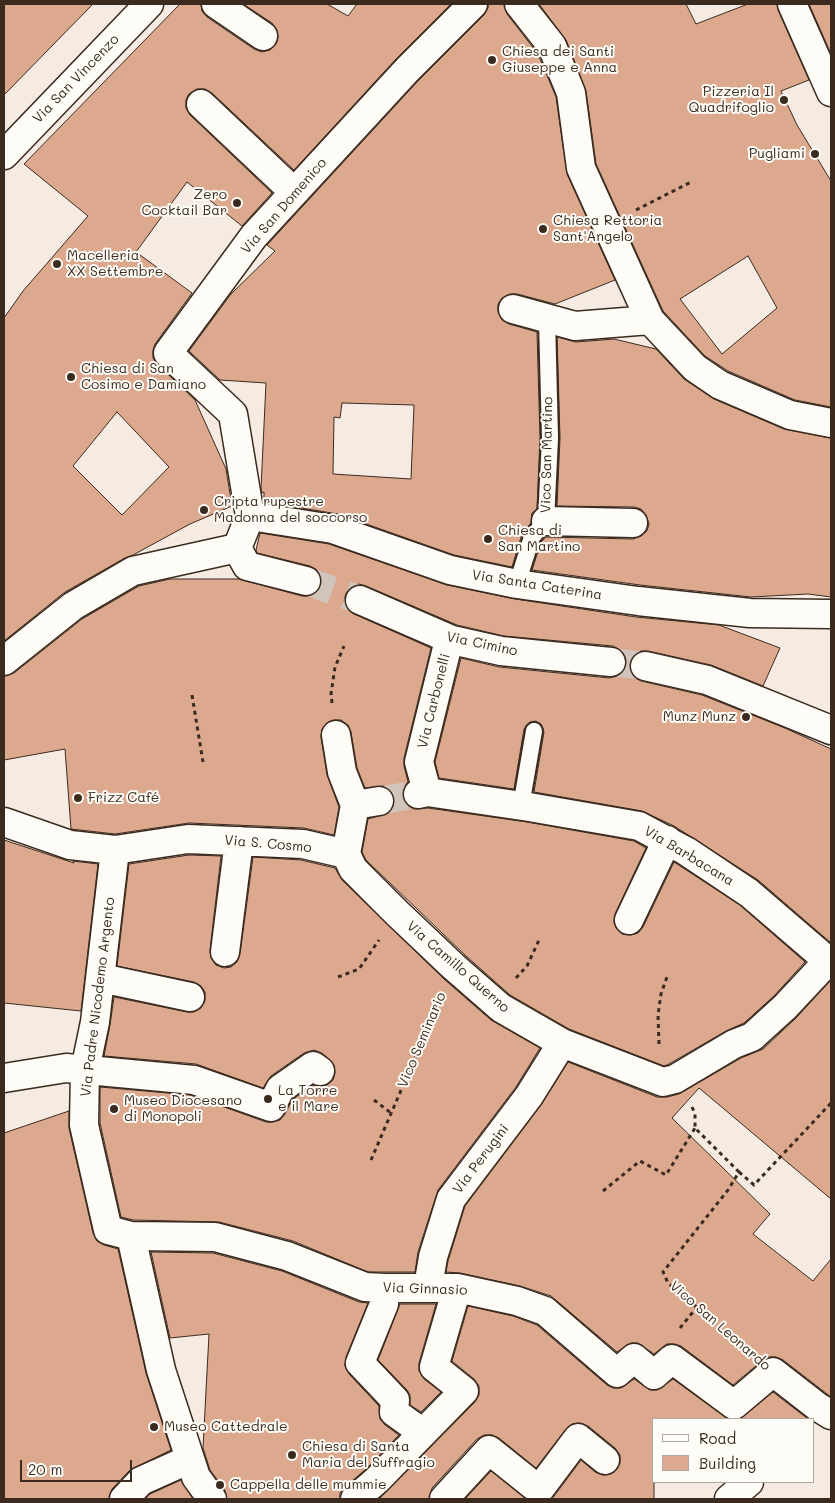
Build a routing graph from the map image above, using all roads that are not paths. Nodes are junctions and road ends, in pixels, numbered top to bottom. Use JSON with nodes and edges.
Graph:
{"nodes":[{"id":1,"x":149,"y":4,"type":"edge"},
{"id":2,"x":216,"y":4,"type":"edge"},
{"id":3,"x":473,"y":4,"type":"edge"},
{"id":4,"x":519,"y":4,"type":"edge"},
{"id":5,"x":792,"y":4,"type":"edge"},
{"id":6,"x":262,"y":36,"type":"dead end"},
{"id":7,"x":831,"y":92,"type":"edge"},
{"id":8,"x":201,"y":104,"type":"dead end"},
{"id":9,"x":4,"y":155,"type":"edge"},
{"id":10,"x":294,"y":192,"type":"junction"},
{"id":11,"x":514,"y":309,"type":"dead end"},
{"id":12,"x":547,"y":319,"type":"junction"},
{"id":13,"x":650,"y":320,"type":"junction"},
{"id":14,"x":831,"y":423,"type":"edge"},
{"id":15,"x":250,"y":516,"type":"junction"},
{"id":16,"x":546,"y":521,"type":"junction"},
{"id":17,"x":633,"y":523,"type":"dead end"},
{"id":18,"x":237,"y":548,"type":"junction"},
{"id":19,"x":306,"y":581,"type":"tunnel mouth"},
{"id":20,"x":517,"y":584,"type":"junction"},
{"id":21,"x":360,"y":600,"type":"tunnel mouth"},
{"id":22,"x":831,"y":614,"type":"edge"},
{"id":23,"x":452,"y":640,"type":"junction"},
{"id":24,"x":4,"y":661,"type":"edge"},
{"id":25,"x":611,"y":662,"type":"tunnel mouth"},
{"id":26,"x":645,"y":666,"type":"tunnel mouth"},
{"id":27,"x":831,"y":730,"type":"edge"},
{"id":28,"x":534,"y":731,"type":"dead end"},
{"id":29,"x":336,"y":735,"type":"road end"},
{"id":30,"x":422,"y":793,"type":"joint"},
{"id":31,"x":521,"y":806,"type":"junction"},
{"id":32,"x":4,"y":822,"type":"edge"},
{"id":33,"x":667,"y":840,"type":"junction"},
{"id":34,"x":239,"y":841,"type":"junction"},
{"id":35,"x":115,"y":850,"type":"junction"},
{"id":36,"x":346,"y":854,"type":"junction"},
{"id":37,"x":629,"y":920,"type":"dead end"},
{"id":38,"x":224,"y":952,"type":"dead end"},
{"id":39,"x":830,"y":962,"type":"edge"},
{"id":40,"x":101,"y":978,"type":"junction"},
{"id":41,"x":190,"y":998,"type":"dead end"},
{"id":42,"x":562,"y":1043,"type":"junction"},
{"id":43,"x":86,"y":1070,"type":"junction"},
{"id":44,"x":320,"y":1071,"type":"dead end"},
{"id":45,"x":4,"y":1078,"type":"edge"},
{"id":46,"x":132,"y":1236,"type":"junction"},
{"id":47,"x":428,"y":1287,"type":"junction"},
{"id":48,"x":385,"y":1288,"type":"junction"},
{"id":49,"x":457,"y":1288,"type":"junction"},
{"id":50,"x":773,"y":1372,"type":"joint"},
{"id":51,"x":819,"y":1414,"type":"edge"},
{"id":52,"x":423,"y":1432,"type":"junction"},
{"id":53,"x":190,"y":1460,"type":"junction"},
{"id":54,"x":605,"y":1460,"type":"dead end"},
{"id":55,"x":748,"y":1483,"type":"edge"},
{"id":56,"x":124,"y":1499,"type":"edge"},
{"id":57,"x":212,"y":1499,"type":"edge"},
{"id":58,"x":355,"y":1499,"type":"edge"},
{"id":59,"x":444,"y":1499,"type":"edge"},
{"id":60,"x":729,"y":1499,"type":"edge"}],
"edges":[{"from":1,"to":9,"type":"street","name":"Via San Vincenzo"},
{"from":2,"to":6,"type":"street"},
{"from":3,"to":10,"type":"street","name":"Via San Domenico"},
{"from":4,"to":13,"type":"street"},
{"from":5,"to":7,"type":"street"},
{"from":8,"to":10,"type":"street"},
{"from":10,"to":15,"type":"street","name":"Via San Domenico"},
{"from":11,"to":12,"type":"street"},
{"from":12,"to":13,"type":"street"},
{"from":12,"to":16,"type":"lane","name":"Vico San Martino"},
{"from":13,"to":14,"type":"street"},
{"from":15,"to":18,"type":"street"},
{"from":15,"to":20,"type":"street","name":"Via Santa Caterina"},
{"from":16,"to":17,"type":"street"},
{"from":16,"to":20,"type":"lane","name":"Vico San Martino"},
{"from":18,"to":19,"type":"street"},
{"from":18,"to":24,"type":"street"},
{"from":20,"to":22,"type":"street","name":"Via Santa Caterina"},
{"from":21,"to":23,"type":"street","name":"Via Cimino"},
{"from":23,"to":25,"type":"street","name":"Via Cimino"},
{"from":23,"to":30,"type":"street","name":"Via Carbonelli"},
{"from":26,"to":27,"type":"street"},
{"from":28,"to":31,"type":"lane"},
{"from":29,"to":36,"type":"street"},
{"from":30,"to":31,"type":"street","name":"Via Barbacana"},
{"from":31,"to":33,"type":"street","name":"Via Barbacana"},
{"from":32,"to":35,"type":"street","name":"Via S. Cosmo"},
{"from":33,"to":37,"type":"street"},
{"from":33,"to":39,"type":"street","name":"Via Barbacana"},
{"from":34,"to":35,"type":"street","name":"Via S. Cosmo"},
{"from":34,"to":36,"type":"street","name":"Via S. Cosmo"},
{"from":34,"to":38,"type":"street"},
{"from":35,"to":40,"type":"street","name":"Via Padre Nicodemo Argento"},
{"from":36,"to":42,"type":"street","name":"Via Camillo Querno"},
{"from":39,"to":42,"type":"street","name":"Via Camillo Querno"},
{"from":40,"to":41,"type":"street"},
{"from":40,"to":43,"type":"street","name":"Via Padre Nicodemo Argento"},
{"from":42,"to":47,"type":"street","name":"Via Perugini"},
{"from":43,"to":44,"type":"street"},
{"from":43,"to":45,"type":"street"},
{"from":43,"to":46,"type":"street","name":"Via Padre Nicodemo Argento"},
{"from":46,"to":48,"type":"street","name":"Via Ginnasio"},
{"from":46,"to":53,"type":"street"},
{"from":47,"to":48,"type":"street","name":"Via Ginnasio"},
{"from":47,"to":49,"type":"street","name":"Via Ginnasio"},
{"from":48,"to":52,"type":"street"},
{"from":49,"to":50,"type":"street","name":"Via Ginnasio"},
{"from":49,"to":52,"type":"street"},
{"from":50,"to":51,"type":"street","name":"Vico San Leonardo"},
{"from":52,"to":58,"type":"street"},
{"from":53,"to":56,"type":"street"},
{"from":53,"to":57,"type":"street"},
{"from":54,"to":59,"type":"street"},
{"from":55,"to":60,"type":"street"}]}
